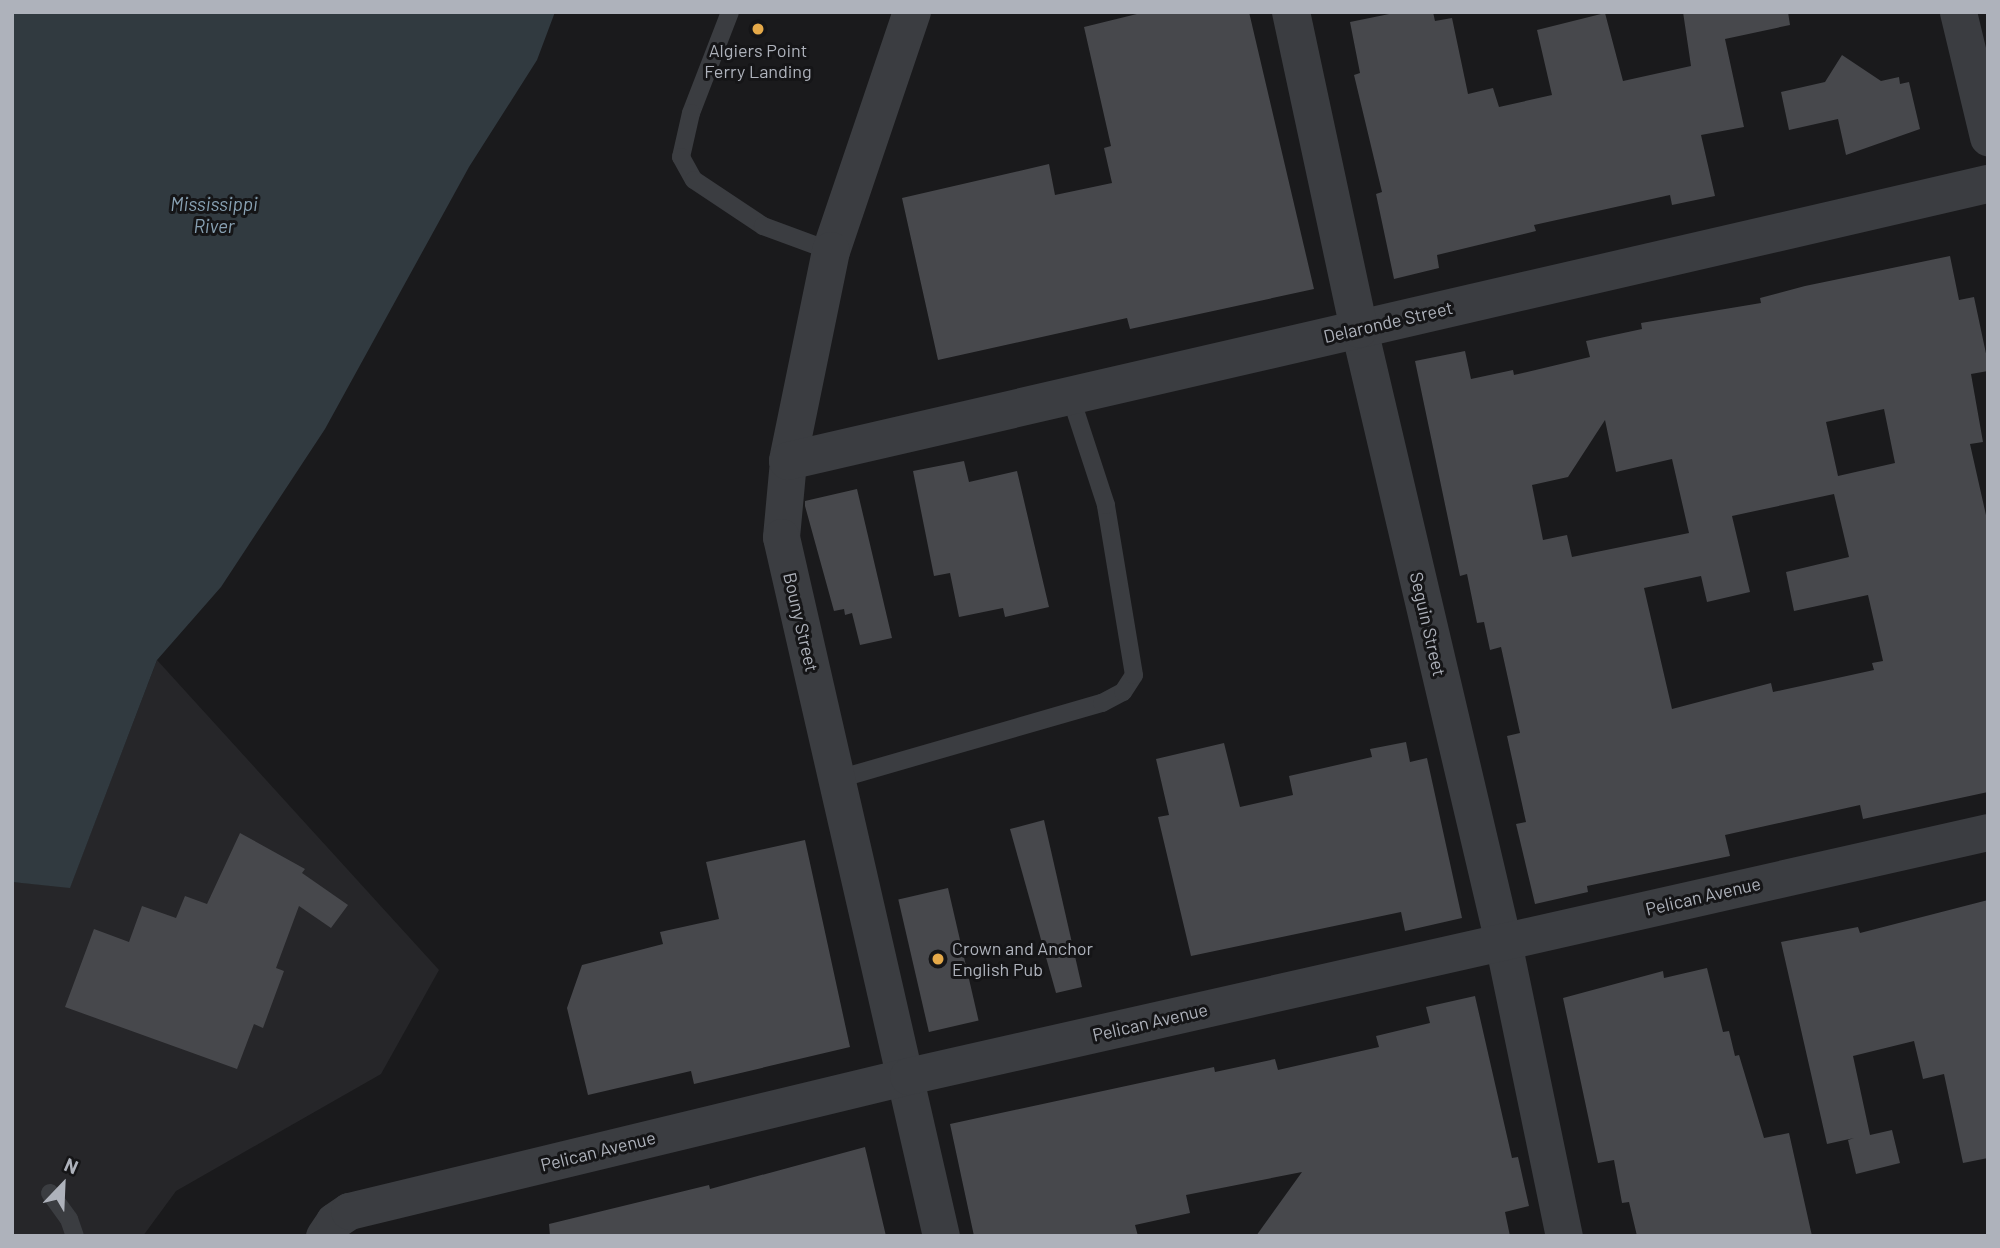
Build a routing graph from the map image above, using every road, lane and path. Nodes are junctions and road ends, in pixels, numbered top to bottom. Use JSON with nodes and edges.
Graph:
{"nodes":[{"id":1,"x":730,"y":12,"type":"edge"},
{"id":2,"x":912,"y":12,"type":"edge"},
{"id":3,"x":1291,"y":12,"type":"edge"},
{"id":4,"x":1958,"y":12,"type":"edge"},
{"id":5,"x":1988,"y":137,"type":"edge"},
{"id":6,"x":1988,"y":184,"type":"edge"},
{"id":7,"x":831,"y":251,"type":"junction"},
{"id":8,"x":1359,"y":328,"type":"junction"},
{"id":9,"x":1070,"y":394,"type":"junction"},
{"id":10,"x":788,"y":461,"type":"junction"},
{"id":11,"x":838,"y":779,"type":"junction"},
{"id":12,"x":1988,"y":832,"type":"edge"},
{"id":13,"x":1503,"y":942,"type":"junction"},
{"id":14,"x":908,"y":1076,"type":"junction"},
{"id":15,"x":50,"y":1194,"type":"dead end"},
{"id":16,"x":75,"y":1236,"type":"edge"},
{"id":17,"x":324,"y":1236,"type":"edge"},
{"id":18,"x":941,"y":1236,"type":"edge"},
{"id":19,"x":1564,"y":1236,"type":"edge"}],
"edges":[{"from":1,"to":7,"type":"lane"},
{"from":2,"to":7,"type":"street","name":"Bouny Street"},
{"from":3,"to":8,"type":"street","name":"Seguin Street"},
{"from":4,"to":5,"type":"street"},
{"from":6,"to":8,"type":"street","name":"Delaronde Street"},
{"from":7,"to":10,"type":"street","name":"Bouny Street"},
{"from":8,"to":9,"type":"street","name":"Delaronde Street"},
{"from":8,"to":13,"type":"street","name":"Seguin Street"},
{"from":9,"to":10,"type":"street","name":"Delaronde Street"},
{"from":9,"to":11,"type":"lane"},
{"from":10,"to":11,"type":"street","name":"Bouny Street"},
{"from":11,"to":14,"type":"street","name":"Bouny Street"},
{"from":12,"to":13,"type":"street","name":"Pelican Avenue"},
{"from":13,"to":14,"type":"street","name":"Pelican Avenue"},
{"from":13,"to":19,"type":"street","name":"Seguin Street"},
{"from":14,"to":17,"type":"street","name":"Pelican Avenue"},
{"from":14,"to":18,"type":"street","name":"Bouny Street"},
{"from":15,"to":16,"type":"lane"}]}
